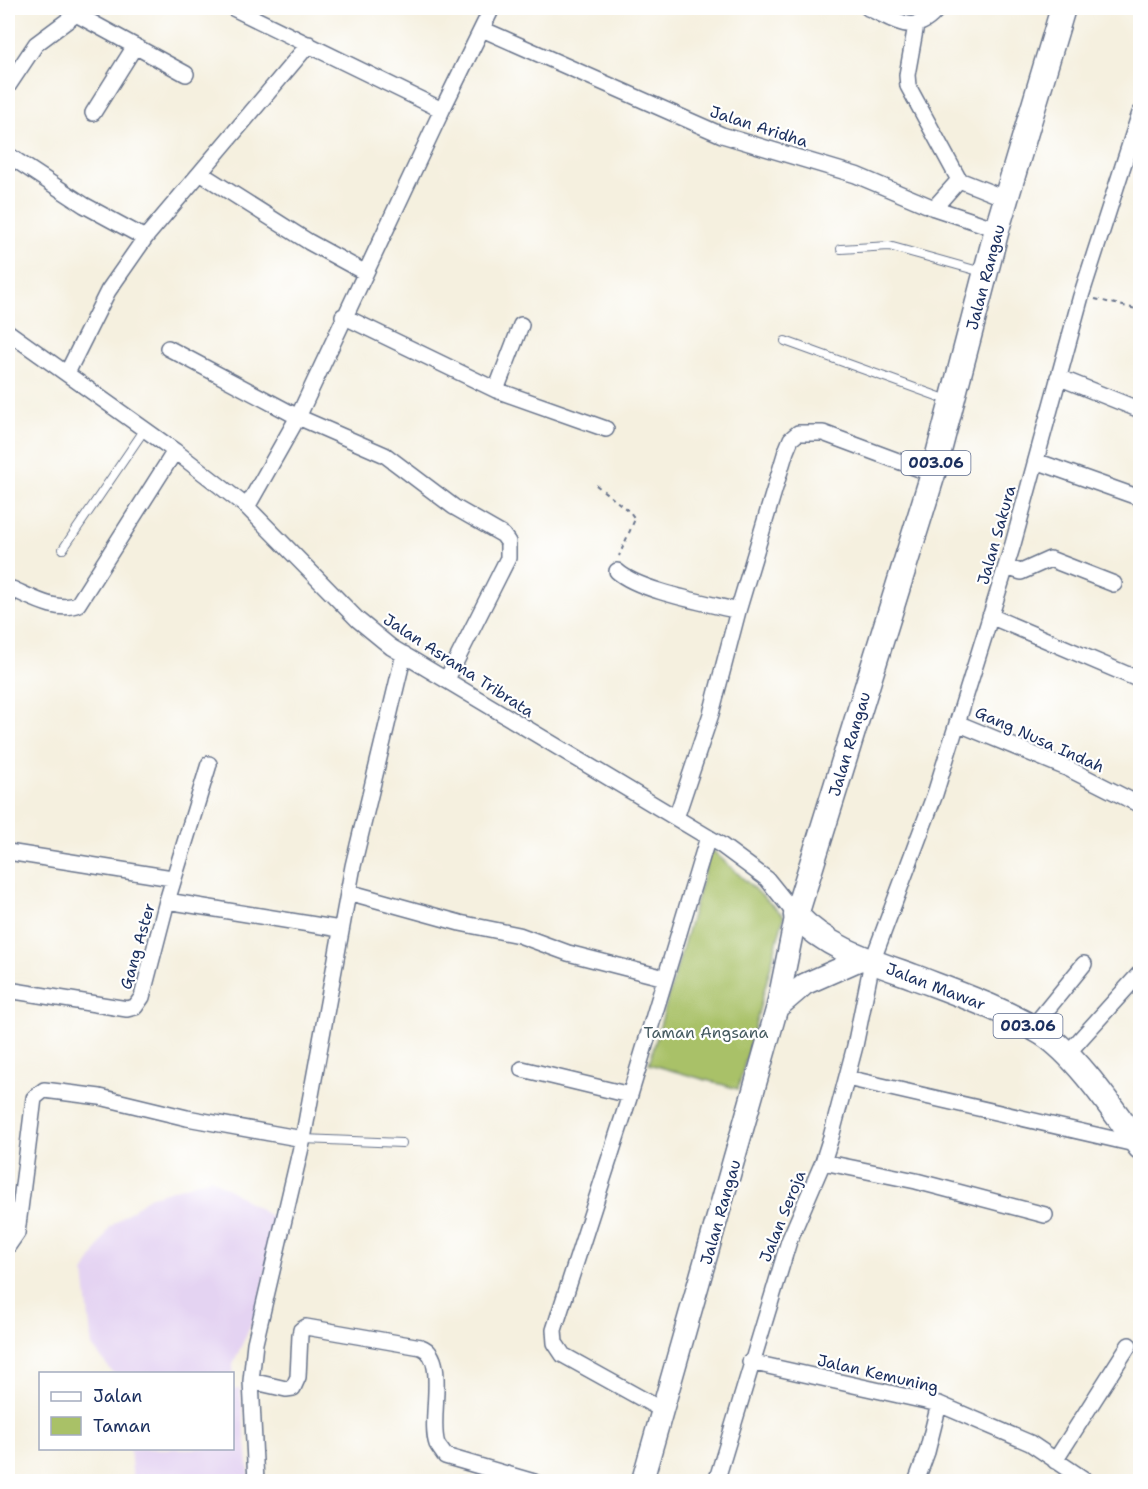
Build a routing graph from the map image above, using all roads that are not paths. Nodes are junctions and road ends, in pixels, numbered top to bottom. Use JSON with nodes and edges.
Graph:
{"nodes":[{"id":1,"x":233,"y":8,"type":"edge"},
{"id":2,"x":492,"y":8,"type":"edge"},
{"id":3,"x":868,"y":8,"type":"edge"},
{"id":4,"x":938,"y":8,"type":"edge"},
{"id":5,"x":1063,"y":8,"type":"edge"},
{"id":6,"x":81,"y":11,"type":"edge"},
{"id":7,"x":916,"y":25,"type":"junction"},
{"id":8,"x":482,"y":29,"type":"junction"},
{"id":9,"x":309,"y":44,"type":"junction"},
{"id":10,"x":135,"y":46,"type":"junction"},
{"id":11,"x":186,"y":74,"type":"dead end"},
{"id":12,"x":8,"y":86,"type":"edge"},
{"id":13,"x":442,"y":110,"type":"junction"},
{"id":14,"x":93,"y":113,"type":"dead end"},
{"id":15,"x":1140,"y":113,"type":"edge"},
{"id":16,"x":8,"y":155,"type":"edge"},
{"id":17,"x":200,"y":173,"type":"junction"},
{"id":18,"x":958,"y":180,"type":"junction"},
{"id":19,"x":1007,"y":199,"type":"junction"},
{"id":20,"x":934,"y":208,"type":"junction"},
{"id":21,"x":997,"y":229,"type":"junction"},
{"id":22,"x":145,"y":238,"type":"junction"},
{"id":23,"x":841,"y":249,"type":"dead end"},
{"id":24,"x":363,"y":272,"type":"junction"},
{"id":25,"x":986,"y":273,"type":"junction"},
{"id":26,"x":343,"y":316,"type":"junction"},
{"id":27,"x":521,"y":325,"type":"dead end"},
{"id":28,"x":8,"y":332,"type":"edge"},
{"id":29,"x":785,"y":341,"type":"dead end"},
{"id":30,"x":168,"y":348,"type":"dead end"},
{"id":31,"x":67,"y":373,"type":"junction"},
{"id":32,"x":1058,"y":378,"type":"junction"},
{"id":33,"x":496,"y":390,"type":"junction"},
{"id":34,"x":952,"y":402,"type":"junction"},
{"id":35,"x":1140,"y":410,"type":"edge"},
{"id":36,"x":298,"y":417,"type":"junction"},
{"id":37,"x":145,"y":429,"type":"junction"},
{"id":38,"x":606,"y":429,"type":"dead end"},
{"id":39,"x":175,"y":451,"type":"junction"},
{"id":40,"x":1035,"y":461,"type":"junction"},
{"id":41,"x":933,"y":474,"type":"junction"},
{"id":42,"x":1140,"y":498,"type":"edge"},
{"id":43,"x":247,"y":507,"type":"junction"},
{"id":44,"x":63,"y":549,"type":"dead end"},
{"id":45,"x":1006,"y":567,"type":"junction"},
{"id":46,"x":617,"y":571,"type":"road end"},
{"id":47,"x":1114,"y":584,"type":"dead end"},
{"id":48,"x":9,"y":590,"type":"edge"},
{"id":49,"x":738,"y":611,"type":"junction"},
{"id":50,"x":990,"y":616,"type":"junction"},
{"id":51,"x":404,"y":654,"type":"junction"},
{"id":52,"x":447,"y":679,"type":"junction"},
{"id":53,"x":1140,"y":680,"type":"edge"},
{"id":54,"x":957,"y":723,"type":"junction"},
{"id":55,"x":209,"y":764,"type":"dead end"},
{"id":56,"x":1140,"y":805,"type":"edge"},
{"id":57,"x":676,"y":818,"type":"junction"},
{"id":58,"x":708,"y":837,"type":"junction"},
{"id":59,"x":8,"y":852,"type":"edge"},
{"id":60,"x":172,"y":878,"type":"junction"},
{"id":61,"x":767,"y":879,"type":"junction"},
{"id":62,"x":348,"y":892,"type":"junction"},
{"id":63,"x":800,"y":893,"type":"junction"},
{"id":64,"x":167,"y":901,"type":"junction"},
{"id":65,"x":340,"y":929,"type":"junction"},
{"id":66,"x":862,"y":957,"type":"junction"},
{"id":67,"x":1084,"y":964,"type":"dead end"},
{"id":68,"x":1140,"y":973,"type":"edge"},
{"id":69,"x":785,"y":975,"type":"junction"},
{"id":70,"x":665,"y":978,"type":"junction"},
{"id":71,"x":8,"y":990,"type":"edge"},
{"id":72,"x":777,"y":1008,"type":"junction"},
{"id":73,"x":1032,"y":1028,"type":"junction"},
{"id":74,"x":1067,"y":1054,"type":"junction"},
{"id":75,"x":522,"y":1069,"type":"dead end"},
{"id":76,"x":847,"y":1078,"type":"junction"},
{"id":77,"x":630,"y":1095,"type":"junction"},
{"id":78,"x":303,"y":1139,"type":"junction"},
{"id":79,"x":402,"y":1143,"type":"dead end"},
{"id":80,"x":1140,"y":1146,"type":"edge"},
{"id":81,"x":823,"y":1162,"type":"junction"},
{"id":82,"x":1045,"y":1215,"type":"dead end"},
{"id":83,"x":8,"y":1246,"type":"edge"},
{"id":84,"x":1129,"y":1345,"type":"dead end"},
{"id":85,"x":750,"y":1362,"type":"junction"},
{"id":86,"x":251,"y":1381,"type":"junction"},
{"id":87,"x":939,"y":1404,"type":"junction"},
{"id":88,"x":664,"y":1411,"type":"junction"},
{"id":89,"x":1055,"y":1461,"type":"junction"},
{"id":90,"x":255,"y":1482,"type":"edge"},
{"id":91,"x":534,"y":1482,"type":"edge"},
{"id":92,"x":642,"y":1482,"type":"edge"},
{"id":93,"x":716,"y":1482,"type":"edge"},
{"id":94,"x":916,"y":1482,"type":"edge"},
{"id":95,"x":1088,"y":1482,"type":"edge"}],
"edges":[{"from":1,"to":9,"type":"street"},
{"from":2,"to":8,"type":"street"},
{"from":3,"to":7,"type":"street"},
{"from":4,"to":7,"type":"street"},
{"from":5,"to":19,"type":"main road","name":"Jalan Rangau","number":"003.06"},
{"from":6,"to":10,"type":"street"},
{"from":6,"to":12,"type":"street"},
{"from":7,"to":18,"type":"street"},
{"from":8,"to":13,"type":"street"},
{"from":8,"to":20,"type":"street","name":"Jalan Aridha"},
{"from":9,"to":13,"type":"street"},
{"from":9,"to":17,"type":"street"},
{"from":10,"to":11,"type":"street"},
{"from":10,"to":14,"type":"street"},
{"from":13,"to":24,"type":"street"},
{"from":15,"to":32,"type":"street","name":"Jalan Sakura"},
{"from":16,"to":22,"type":"street"},
{"from":17,"to":22,"type":"street"},
{"from":17,"to":24,"type":"street"},
{"from":18,"to":19,"type":"street"},
{"from":18,"to":20,"type":"street"},
{"from":19,"to":21,"type":"main road","name":"Jalan Rangau","number":"003.06"},
{"from":20,"to":21,"type":"street","name":"Jalan Aridha"},
{"from":21,"to":25,"type":"main road","name":"Jalan Rangau","number":"003.06"},
{"from":22,"to":31,"type":"street"},
{"from":23,"to":25,"type":"lane"},
{"from":24,"to":26,"type":"street"},
{"from":25,"to":34,"type":"main road","name":"Jalan Rangau","number":"003.06"},
{"from":26,"to":33,"type":"street"},
{"from":26,"to":36,"type":"street"},
{"from":27,"to":33,"type":"street"},
{"from":28,"to":31,"type":"street","name":"Jalan Asrama Tribrata"},
{"from":29,"to":34,"type":"lane"},
{"from":30,"to":36,"type":"street"},
{"from":31,"to":37,"type":"street","name":"Jalan Asrama Tribrata"},
{"from":32,"to":35,"type":"street"},
{"from":32,"to":40,"type":"street","name":"Jalan Sakura"},
{"from":33,"to":38,"type":"street"},
{"from":34,"to":41,"type":"main road","name":"Jalan Rangau","number":"003.06"},
{"from":36,"to":43,"type":"street"},
{"from":36,"to":52,"type":"street"},
{"from":37,"to":39,"type":"street","name":"Jalan Asrama Tribrata"},
{"from":37,"to":44,"type":"lane"},
{"from":39,"to":43,"type":"street","name":"Jalan Asrama Tribrata"},
{"from":39,"to":48,"type":"street"},
{"from":40,"to":42,"type":"street"},
{"from":40,"to":45,"type":"street","name":"Jalan Sakura"},
{"from":41,"to":49,"type":"street"},
{"from":41,"to":63,"type":"main road","name":"Jalan Rangau","number":"003.06"},
{"from":43,"to":51,"type":"street","name":"Jalan Asrama Tribrata"},
{"from":45,"to":47,"type":"street"},
{"from":45,"to":50,"type":"street","name":"Jalan Sakura"},
{"from":46,"to":49,"type":"street"},
{"from":49,"to":57,"type":"street"},
{"from":50,"to":53,"type":"street"},
{"from":50,"to":54,"type":"street","name":"Jalan Sakura"},
{"from":51,"to":52,"type":"street","name":"Jalan Asrama Tribrata"},
{"from":51,"to":62,"type":"street"},
{"from":52,"to":57,"type":"street","name":"Jalan Asrama Tribrata"},
{"from":54,"to":56,"type":"street","name":"Gang Nusa Indah"},
{"from":54,"to":66,"type":"street","name":"Jalan Sakura"},
{"from":55,"to":60,"type":"street"},
{"from":57,"to":58,"type":"street","name":"Jalan Asrama Tribrata"},
{"from":58,"to":61,"type":"street","name":"Jalan Asrama Tribrata"},
{"from":58,"to":70,"type":"street"},
{"from":59,"to":60,"type":"street"},
{"from":60,"to":64,"type":"street"},
{"from":61,"to":63,"type":"street","name":"Jalan Asrama Tribrata"},
{"from":61,"to":63,"type":"street"},
{"from":62,"to":65,"type":"street"},
{"from":62,"to":70,"type":"street"},
{"from":63,"to":66,"type":"main road","name":"Jalan Mawar","number":"003.06"},
{"from":63,"to":69,"type":"street","name":"Jalan Rangau"},
{"from":64,"to":65,"type":"street","name":"Gang Aster"},
{"from":64,"to":71,"type":"street","name":"Gang Aster"},
{"from":65,"to":78,"type":"street"},
{"from":66,"to":69,"type":"street"},
{"from":66,"to":72,"type":"street"},
{"from":66,"to":73,"type":"main road","name":"Jalan Mawar","number":"003.06"},
{"from":66,"to":76,"type":"street","name":"Jalan Seroja"},
{"from":67,"to":73,"type":"street"},
{"from":68,"to":74,"type":"street"},
{"from":69,"to":72,"type":"street","name":"Jalan Rangau"},
{"from":70,"to":77,"type":"street"},
{"from":72,"to":88,"type":"street","name":"Jalan Rangau"},
{"from":73,"to":74,"type":"main road","name":"Jalan Mawar","number":"003.06"},
{"from":74,"to":80,"type":"main road","name":"Jalan Mawar","number":"003.06"},
{"from":75,"to":77,"type":"street"},
{"from":76,"to":80,"type":"street"},
{"from":76,"to":81,"type":"street","name":"Jalan Seroja"},
{"from":77,"to":88,"type":"street"},
{"from":78,"to":79,"type":"lane"},
{"from":78,"to":83,"type":"street"},
{"from":78,"to":86,"type":"street"},
{"from":81,"to":82,"type":"street"},
{"from":81,"to":85,"type":"street","name":"Jalan Seroja"},
{"from":84,"to":89,"type":"street"},
{"from":85,"to":87,"type":"street","name":"Jalan Kemuning"},
{"from":85,"to":93,"type":"street","name":"Jalan Seroja"},
{"from":86,"to":90,"type":"street"},
{"from":86,"to":91,"type":"street"},
{"from":87,"to":89,"type":"street","name":"Jalan Kemuning"},
{"from":87,"to":94,"type":"street"},
{"from":88,"to":92,"type":"street","name":"Jalan Rangau"},
{"from":89,"to":95,"type":"street","name":"Jalan Kemuning"}]}
